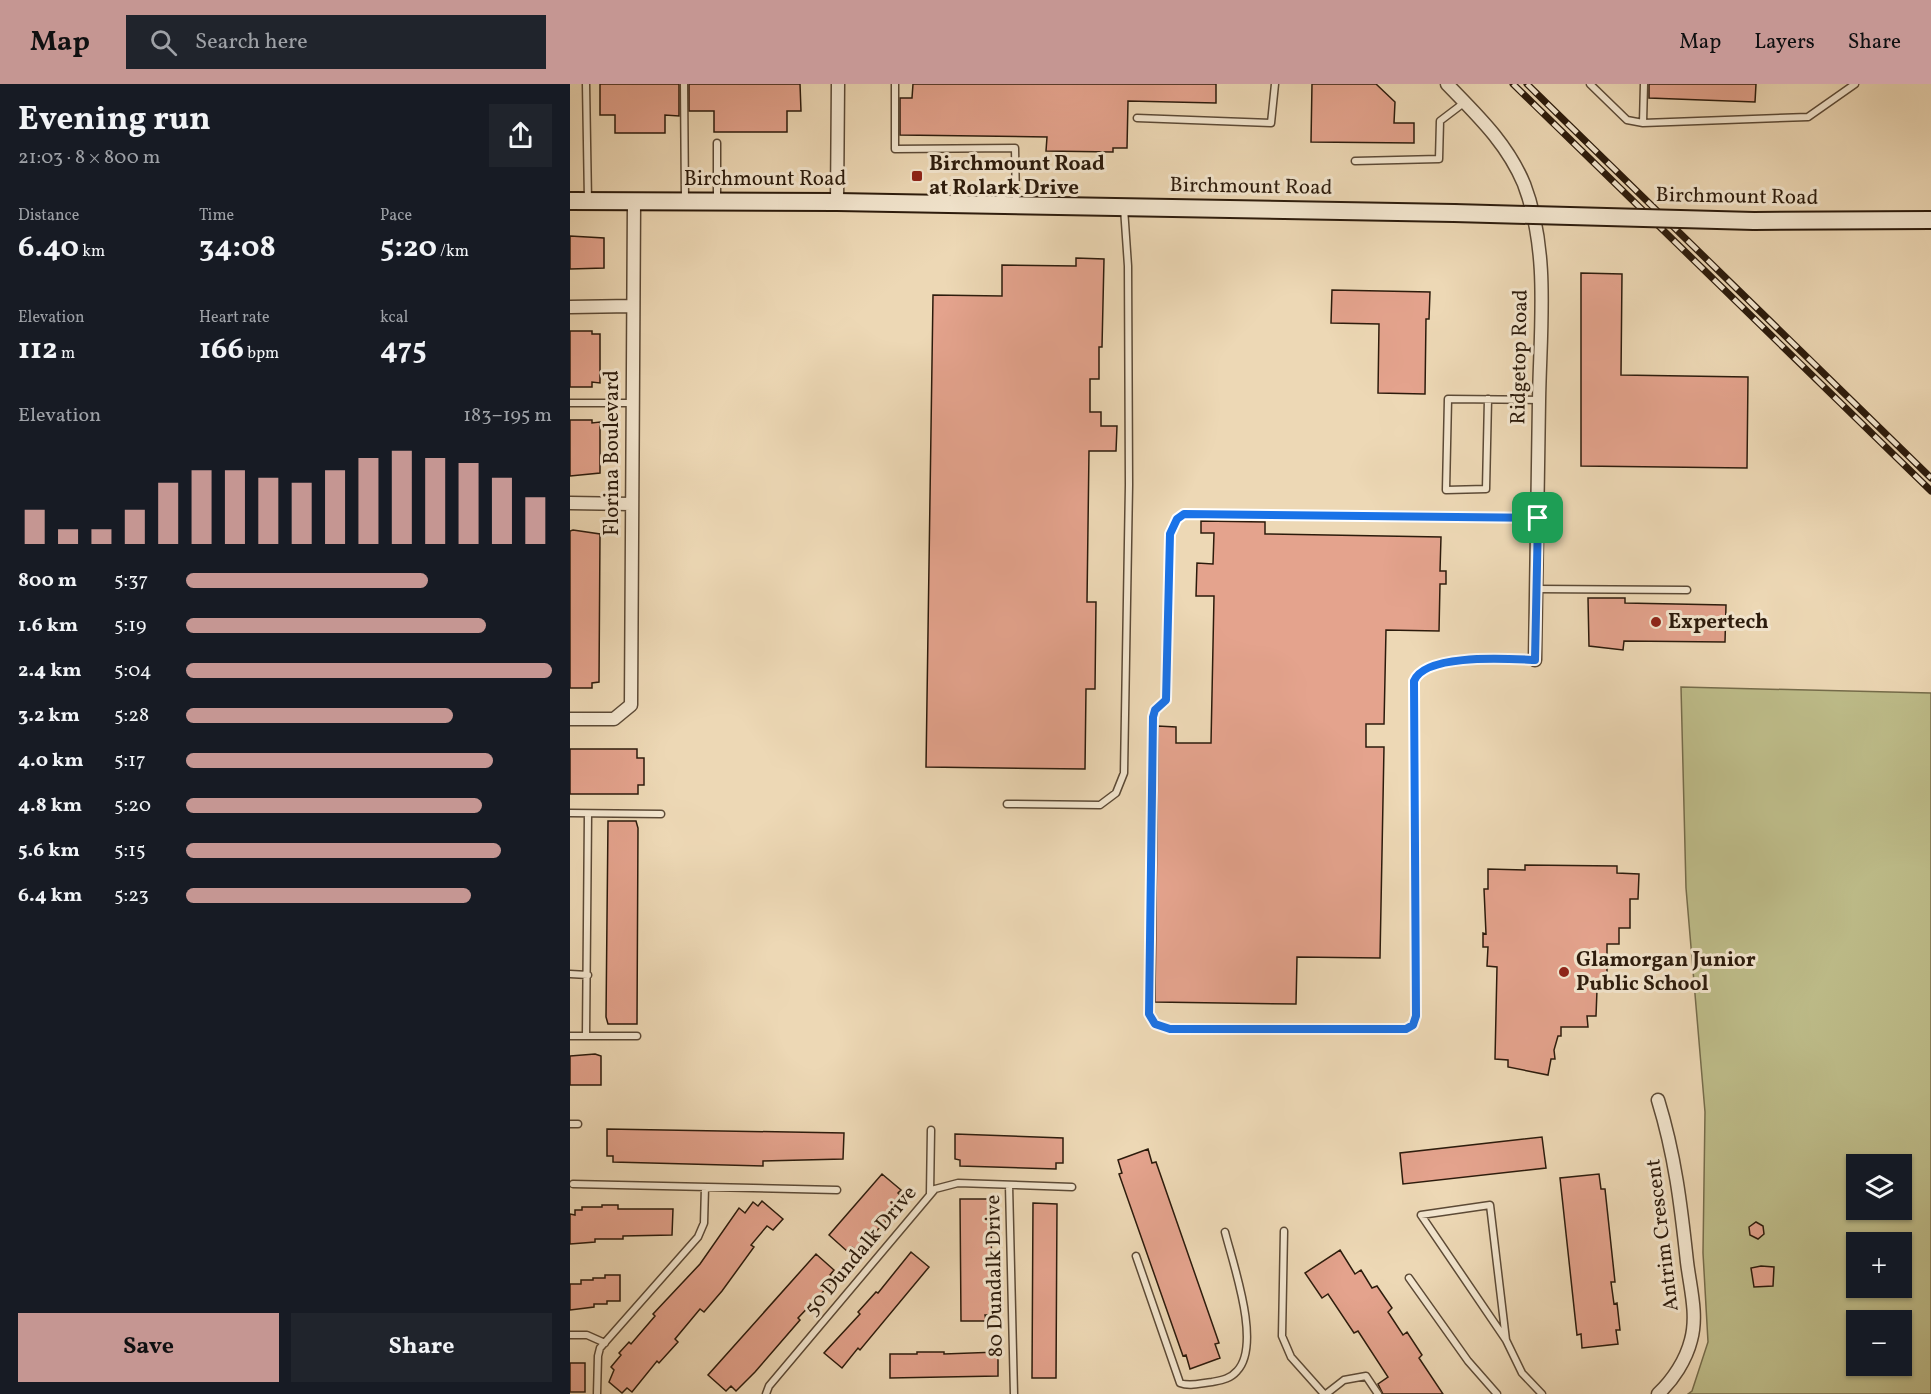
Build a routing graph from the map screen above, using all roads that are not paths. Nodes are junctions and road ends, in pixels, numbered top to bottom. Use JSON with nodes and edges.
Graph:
{"nodes":[{"id":1,"x":586,"y":84,"type":"edge"},
{"id":2,"x":684,"y":84,"type":"edge"},
{"id":3,"x":838,"y":84,"type":"edge"},
{"id":4,"x":895,"y":84,"type":"edge"},
{"id":5,"x":1275,"y":84,"type":"edge"},
{"id":6,"x":1447,"y":84,"type":"edge"},
{"id":7,"x":1590,"y":84,"type":"edge"},
{"id":8,"x":1644,"y":84,"type":"edge"},
{"id":9,"x":1855,"y":84,"type":"edge"},
{"id":10,"x":1465,"y":102,"type":"junction"},
{"id":11,"x":1137,"y":118,"type":"dead end"},
{"id":12,"x":1643,"y":123,"type":"junction"},
{"id":13,"x":717,"y":143,"type":"dead end"},
{"id":14,"x":1355,"y":161,"type":"dead end"},
{"id":15,"x":570,"y":201,"type":"edge"},
{"id":16,"x":588,"y":201,"type":"junction"},
{"id":17,"x":634,"y":202,"type":"junction"},
{"id":18,"x":685,"y":202,"type":"junction"},
{"id":19,"x":717,"y":202,"type":"junction"},
{"id":20,"x":837,"y":202,"type":"junction"},
{"id":21,"x":1016,"y":205,"type":"junction"},
{"id":22,"x":1124,"y":207,"type":"junction"},
{"id":23,"x":1931,"y":220,"type":"edge"},
{"id":24,"x":632,"y":306,"type":"junction"},
{"id":25,"x":570,"y":307,"type":"edge"},
{"id":26,"x":1488,"y":399,"type":"junction"},
{"id":27,"x":1539,"y":400,"type":"junction"},
{"id":28,"x":570,"y":404,"type":"edge"},
{"id":29,"x":631,"y":404,"type":"junction"},
{"id":30,"x":570,"y":503,"type":"edge"},
{"id":31,"x":631,"y":504,"type":"junction"},
{"id":32,"x":1538,"y":518,"type":"junction"},
{"id":33,"x":1537,"y":589,"type":"junction"},
{"id":34,"x":1686,"y":590,"type":"dead end"},
{"id":35,"x":1535,"y":660,"type":"joint"},
{"id":36,"x":570,"y":719,"type":"edge"},
{"id":37,"x":1007,"y":804,"type":"dead end"},
{"id":38,"x":570,"y":813,"type":"edge"},
{"id":39,"x":588,"y":814,"type":"junction"},
{"id":40,"x":661,"y":814,"type":"dead end"},
{"id":41,"x":570,"y":974,"type":"edge"},
{"id":42,"x":588,"y":975,"type":"junction"},
{"id":43,"x":570,"y":1036,"type":"edge"},
{"id":44,"x":586,"y":1036,"type":"junction"},
{"id":45,"x":637,"y":1036,"type":"dead end"},
{"id":46,"x":1658,"y":1100,"type":"dead end"},
{"id":47,"x":570,"y":1124,"type":"edge"},
{"id":48,"x":578,"y":1124,"type":"dead end"},
{"id":49,"x":931,"y":1130,"type":"dead end"},
{"id":50,"x":573,"y":1184,"type":"dead end"},
{"id":51,"x":1009,"y":1185,"type":"junction"},
{"id":52,"x":705,"y":1187,"type":"junction"},
{"id":53,"x":1072,"y":1187,"type":"dead end"},
{"id":54,"x":837,"y":1190,"type":"dead end"},
{"id":55,"x":930,"y":1195,"type":"junction"},
{"id":56,"x":1284,"y":1231,"type":"dead end"},
{"id":57,"x":1225,"y":1232,"type":"dead end"},
{"id":58,"x":1136,"y":1256,"type":"dead end"},
{"id":59,"x":1408,"y":1278,"type":"dead end"},
{"id":60,"x":570,"y":1335,"type":"edge"},
{"id":61,"x":1506,"y":1340,"type":"junction"},
{"id":62,"x":605,"y":1343,"type":"junction"},
{"id":63,"x":1187,"y":1385,"type":"junction"},
{"id":64,"x":597,"y":1394,"type":"edge"},
{"id":65,"x":766,"y":1394,"type":"edge"},
{"id":66,"x":1014,"y":1394,"type":"edge"},
{"id":67,"x":1187,"y":1394,"type":"edge"},
{"id":68,"x":1325,"y":1394,"type":"edge"},
{"id":69,"x":1378,"y":1394,"type":"edge"},
{"id":70,"x":1497,"y":1394,"type":"edge"},
{"id":71,"x":1542,"y":1394,"type":"edge"},
{"id":72,"x":1658,"y":1394,"type":"edge"}],
"edges":[{"from":1,"to":16,"type":"lane"},
{"from":2,"to":18,"type":"lane"},
{"from":3,"to":20,"type":"street"},
{"from":4,"to":21,"type":"lane"},
{"from":5,"to":11,"type":"lane"},
{"from":6,"to":10,"type":"street","name":"Ridgetop Road"},
{"from":7,"to":12,"type":"lane"},
{"from":8,"to":12,"type":"lane"},
{"from":9,"to":12,"type":"lane"},
{"from":10,"to":14,"type":"lane"},
{"from":10,"to":27,"type":"street","name":"Ridgetop Road"},
{"from":13,"to":19,"type":"lane"},
{"from":15,"to":16,"type":"main road","name":"Birchmount Road"},
{"from":16,"to":17,"type":"main road","name":"Birchmount Road"},
{"from":17,"to":18,"type":"main road","name":"Birchmount Road"},
{"from":17,"to":24,"type":"street","name":"Florina Boulevard"},
{"from":18,"to":19,"type":"main road","name":"Birchmount Road"},
{"from":19,"to":20,"type":"main road","name":"Birchmount Road"},
{"from":20,"to":21,"type":"main road","name":"Birchmount Road"},
{"from":21,"to":22,"type":"main road","name":"Birchmount Road"},
{"from":22,"to":23,"type":"main road","name":"Birchmount Road","bridge":true},
{"from":22,"to":37,"type":"lane"},
{"from":24,"to":25,"type":"street"},
{"from":24,"to":29,"type":"street","name":"Florina Boulevard"},
{"from":26,"to":26,"type":"lane"},
{"from":26,"to":27,"type":"lane"},
{"from":27,"to":32,"type":"street","name":"Ridgetop Road"},
{"from":28,"to":29,"type":"lane"},
{"from":29,"to":31,"type":"street","name":"Florina Boulevard"},
{"from":30,"to":31,"type":"street"},
{"from":31,"to":36,"type":"street","name":"Florina Boulevard"},
{"from":32,"to":33,"type":"street","name":"Ridgetop Road"},
{"from":32,"to":35,"type":"lane"},
{"from":33,"to":34,"type":"lane"},
{"from":33,"to":35,"type":"street","name":"Ridgetop Road"},
{"from":38,"to":39,"type":"lane"},
{"from":39,"to":40,"type":"lane"},
{"from":39,"to":42,"type":"lane"},
{"from":41,"to":42,"type":"lane"},
{"from":42,"to":44,"type":"lane"},
{"from":43,"to":44,"type":"lane"},
{"from":44,"to":45,"type":"lane"},
{"from":46,"to":72,"type":"street","name":"Antrim Crescent"},
{"from":47,"to":48,"type":"lane"},
{"from":49,"to":55,"type":"lane"},
{"from":50,"to":52,"type":"lane"},
{"from":51,"to":53,"type":"lane","name":"80 Dundalk Drive"},
{"from":51,"to":55,"type":"lane","name":"50 Dundalk Drive"},
{"from":51,"to":66,"type":"lane","name":"80 Dundalk Drive"},
{"from":52,"to":54,"type":"lane"},
{"from":52,"to":62,"type":"lane"},
{"from":55,"to":65,"type":"lane","name":"50 Dundalk Drive"},
{"from":56,"to":68,"type":"lane"},
{"from":57,"to":63,"type":"lane"},
{"from":58,"to":63,"type":"lane"},
{"from":59,"to":70,"type":"lane"},
{"from":60,"to":62,"type":"lane"},
{"from":61,"to":61,"type":"lane"},
{"from":61,"to":71,"type":"lane"},
{"from":62,"to":64,"type":"lane"},
{"from":63,"to":67,"type":"lane"},
{"from":68,"to":69,"type":"lane"}]}
